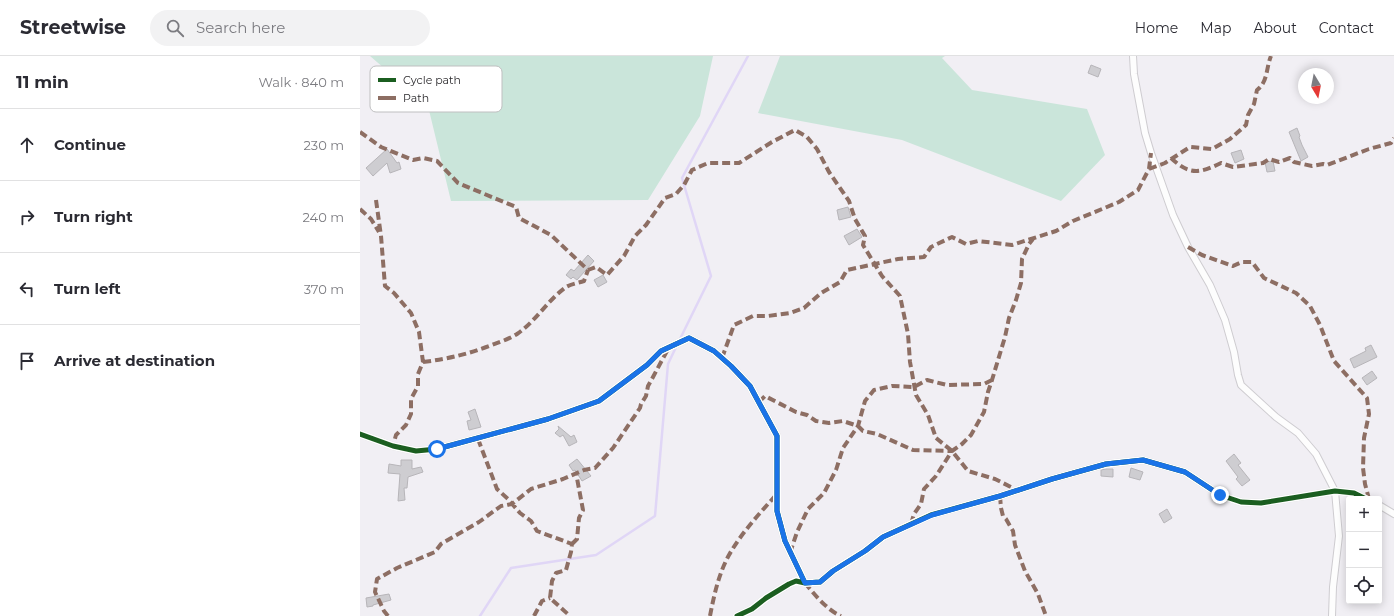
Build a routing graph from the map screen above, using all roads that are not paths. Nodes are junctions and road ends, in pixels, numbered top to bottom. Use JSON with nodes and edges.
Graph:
{"nodes":[{"id":1,"x":1133,"y":56,"type":"edge"},
{"id":2,"x":360,"y":434,"type":"edge"},
{"id":3,"x":1335,"y":490,"type":"junction"},
{"id":4,"x":1360,"y":496,"type":"edge"},
{"id":5,"x":1382,"y":507,"type":"edge"},
{"id":6,"x":1394,"y":514,"type":"edge"},
{"id":7,"x":805,"y":583,"type":"junction"},
{"id":8,"x":737,"y":616,"type":"edge"},
{"id":9,"x":1332,"y":616,"type":"edge"}],
"edges":[{"from":1,"to":3,"type":"street"},
{"from":2,"to":7,"type":"street"},
{"from":3,"to":4,"type":"street"},
{"from":3,"to":7,"type":"street"},
{"from":3,"to":9,"type":"street"},
{"from":5,"to":6,"type":"street"},
{"from":7,"to":8,"type":"street"}]}
